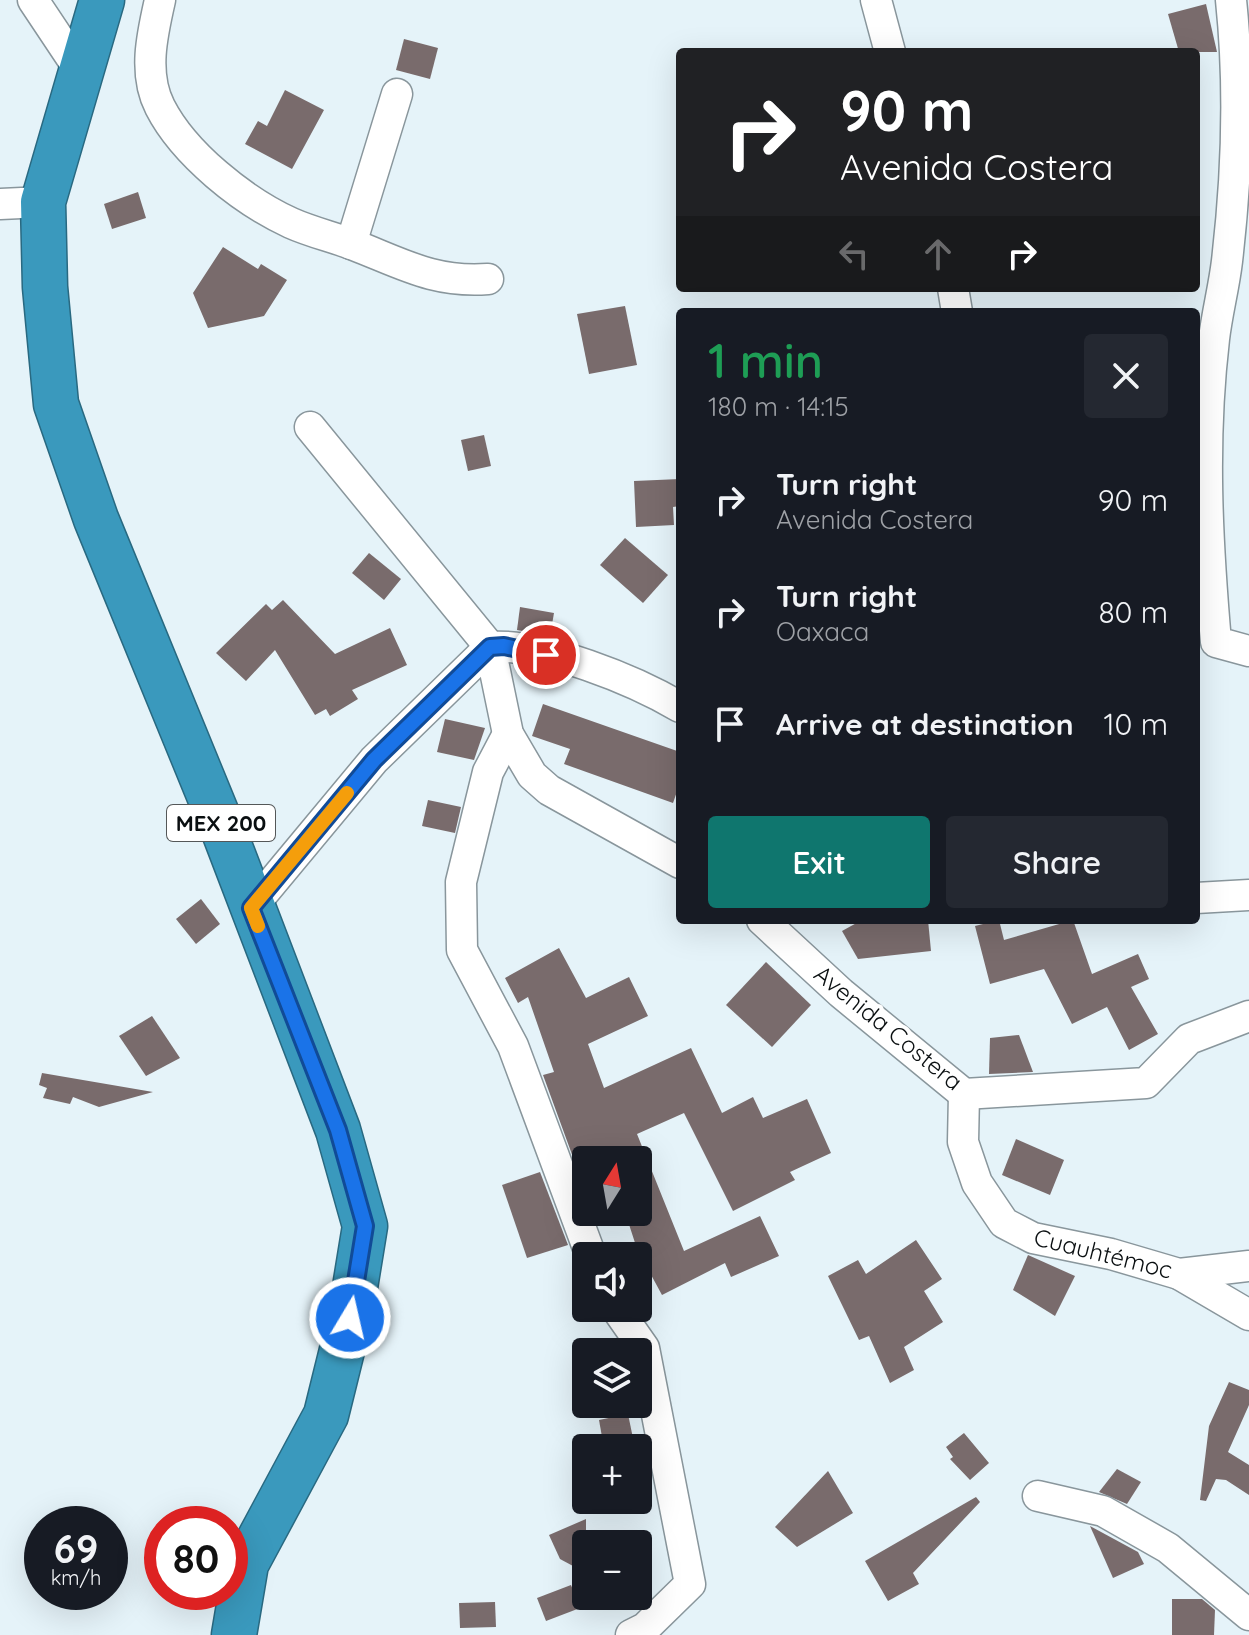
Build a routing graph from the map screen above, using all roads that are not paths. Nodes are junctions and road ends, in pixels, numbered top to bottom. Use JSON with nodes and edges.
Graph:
{"nodes":[{"id":1,"x":33,"y":0,"type":"edge"},
{"id":2,"x":102,"y":0,"type":"edge"},
{"id":3,"x":160,"y":0,"type":"edge"},
{"id":4,"x":876,"y":0,"type":"edge"},
{"id":5,"x":1231,"y":0,"type":"edge"},
{"id":6,"x":889,"y":48,"type":"edge"},
{"id":7,"x":83,"y":75,"type":"junction"},
{"id":8,"x":397,"y":94,"type":"dead end"},
{"id":9,"x":43,"y":202,"type":"junction"},
{"id":10,"x":0,"y":204,"type":"edge"},
{"id":11,"x":351,"y":244,"type":"junction"},
{"id":12,"x":488,"y":279,"type":"dead end"},
{"id":13,"x":310,"y":427,"type":"dead end"},
{"id":14,"x":490,"y":647,"type":"junction"},
{"id":15,"x":1249,"y":651,"type":"edge"},
{"id":16,"x":676,"y":705,"type":"edge"},
{"id":17,"x":508,"y":734,"type":"junction"},
{"id":18,"x":676,"y":861,"type":"edge"},
{"id":19,"x":1249,"y":895,"type":"edge"},
{"id":20,"x":1200,"y":898,"type":"edge"},
{"id":21,"x":251,"y":908,"type":"junction"},
{"id":22,"x":766,"y":924,"type":"edge"},
{"id":23,"x":1249,"y":1016,"type":"edge"},
{"id":24,"x":964,"y":1094,"type":"junction"},
{"id":25,"x":586,"y":1242,"type":"edge"},
{"id":26,"x":1249,"y":1266,"type":"edge"},
{"id":27,"x":1179,"y":1274,"type":"junction"},
{"id":28,"x":1249,"y":1315,"type":"edge"},
{"id":29,"x":626,"y":1322,"type":"edge"},
{"id":30,"x":1038,"y":1496,"type":"dead end"},
{"id":31,"x":1249,"y":1615,"type":"edge"},
{"id":32,"x":234,"y":1635,"type":"edge"},
{"id":33,"x":631,"y":1635,"type":"edge"}],
"edges":[{"from":1,"to":7,"type":"street"},
{"from":2,"to":7,"type":"highway","number":"MEX 200"},
{"from":3,"to":11,"type":"street"},
{"from":4,"to":6,"type":"street"},
{"from":5,"to":15,"type":"street"},
{"from":7,"to":9,"type":"highway","number":"MEX 200"},
{"from":8,"to":11,"type":"street"},
{"from":9,"to":10,"type":"street"},
{"from":9,"to":21,"type":"highway","number":"MEX 200"},
{"from":11,"to":12,"type":"street"},
{"from":13,"to":14,"type":"street"},
{"from":14,"to":16,"type":"street"},
{"from":14,"to":17,"type":"street"},
{"from":14,"to":21,"type":"street"},
{"from":17,"to":18,"type":"street"},
{"from":17,"to":25,"type":"street"},
{"from":19,"to":20,"type":"street"},
{"from":21,"to":32,"type":"highway","number":"MEX 200"},
{"from":22,"to":24,"type":"street","name":"Avenida Costera"},
{"from":23,"to":24,"type":"street","name":"Avenida Costera"},
{"from":24,"to":27,"type":"street","name":"Cuauhtémoc"},
{"from":26,"to":27,"type":"street","name":"Cuauhtémoc"},
{"from":27,"to":28,"type":"street"},
{"from":29,"to":33,"type":"street"},
{"from":30,"to":31,"type":"street"}]}
